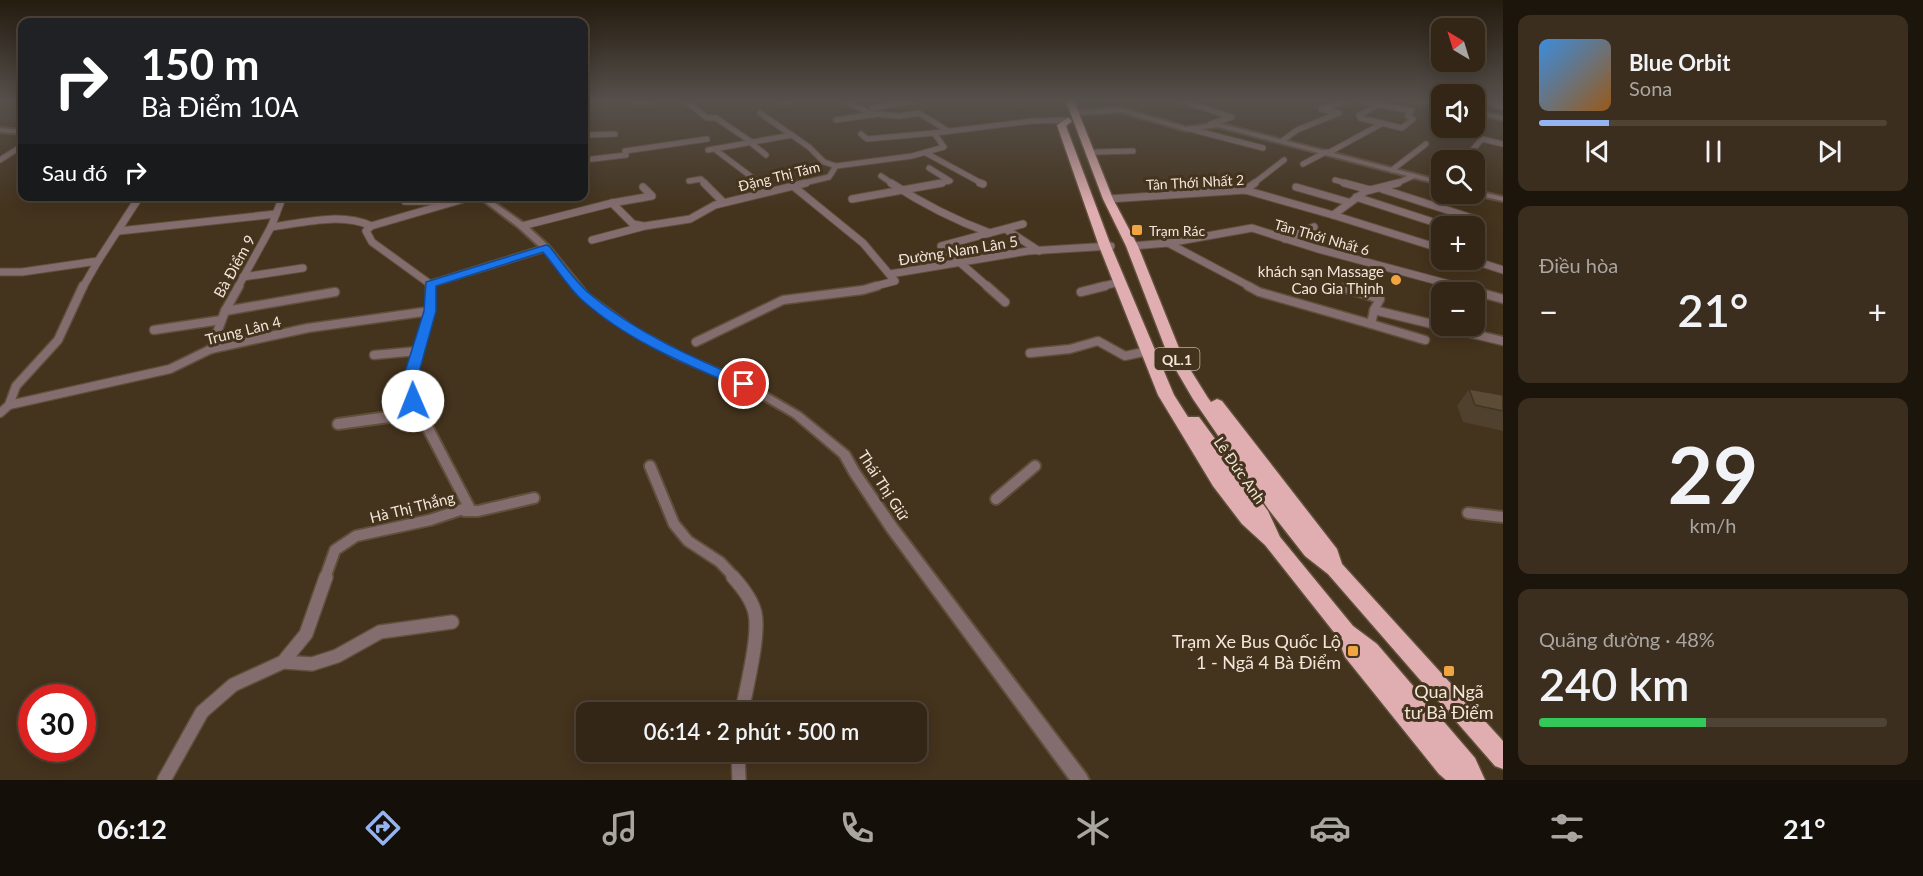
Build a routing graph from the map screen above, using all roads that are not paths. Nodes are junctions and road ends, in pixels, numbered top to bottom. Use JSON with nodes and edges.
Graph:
{"nodes":[{"id":1,"x":744,"y":137,"type":"edge"},
{"id":2,"x":780,"y":137,"type":"edge"},
{"id":3,"x":795,"y":137,"type":"edge"},
{"id":4,"x":865,"y":137,"type":"edge"},
{"id":5,"x":885,"y":137,"type":"edge"},
{"id":6,"x":935,"y":137,"type":"edge"},
{"id":7,"x":1067,"y":137,"type":"edge"},
{"id":8,"x":1082,"y":137,"type":"edge"},
{"id":9,"x":1090,"y":137,"type":"edge"},
{"id":10,"x":1222,"y":137,"type":"edge"},
{"id":11,"x":1267,"y":137,"type":"edge"},
{"id":12,"x":1287,"y":137,"type":"edge"},
{"id":13,"x":1356,"y":137,"type":"edge"},
{"id":14,"x":707,"y":139,"type":"dead end"},
{"id":15,"x":1282,"y":141,"type":"junction"},
{"id":16,"x":752,"y":143,"type":"junction"},
{"id":17,"x":1426,"y":144,"type":"dead end"},
{"id":18,"x":1503,"y":144,"type":"edge"},
{"id":19,"x":1263,"y":148,"type":"dead end"},
{"id":20,"x":18,"y":149,"type":"edge"},
{"id":21,"x":708,"y":150,"type":"dead end"},
{"id":22,"x":1473,"y":150,"type":"edge"},
{"id":23,"x":717,"y":151,"type":"dead end"},
{"id":24,"x":1133,"y":151,"type":"dead end"},
{"id":25,"x":926,"y":153,"type":"junction"},
{"id":26,"x":1096,"y":153,"type":"junction"},
{"id":27,"x":1327,"y":153,"type":"junction"},
{"id":28,"x":766,"y":155,"type":"dead end"},
{"id":29,"x":0,"y":160,"type":"edge"},
{"id":30,"x":588,"y":160,"type":"edge"},
{"id":31,"x":1284,"y":160,"type":"dead end"},
{"id":32,"x":1303,"y":164,"type":"dead end"},
{"id":33,"x":836,"y":166,"type":"junction"},
{"id":34,"x":929,"y":168,"type":"dead end"},
{"id":35,"x":1392,"y":170,"type":"junction"},
{"id":36,"x":881,"y":176,"type":"dead end"},
{"id":37,"x":1413,"y":176,"type":"junction"},
{"id":38,"x":1335,"y":180,"type":"dead end"},
{"id":39,"x":1431,"y":180,"type":"edge"},
{"id":40,"x":689,"y":181,"type":"dead end"},
{"id":41,"x":983,"y":184,"type":"dead end"},
{"id":42,"x":793,"y":186,"type":"junction"},
{"id":43,"x":643,"y":187,"type":"dead end"},
{"id":44,"x":1296,"y":187,"type":"dead end"},
{"id":45,"x":1380,"y":189,"type":"junction"},
{"id":46,"x":1245,"y":190,"type":"junction"},
{"id":47,"x":1370,"y":190,"type":"junction"},
{"id":48,"x":770,"y":191,"type":"junction"},
{"id":49,"x":904,"y":191,"type":"junction"},
{"id":50,"x":1485,"y":194,"type":"edge"},
{"id":51,"x":1356,"y":197,"type":"junction"},
{"id":52,"x":1501,"y":197,"type":"edge"},
{"id":53,"x":852,"y":199,"type":"dead end"},
{"id":54,"x":1112,"y":199,"type":"junction"},
{"id":55,"x":137,"y":201,"type":"edge"},
{"id":56,"x":281,"y":201,"type":"edge"},
{"id":57,"x":457,"y":201,"type":"edge"},
{"id":58,"x":487,"y":201,"type":"edge"},
{"id":59,"x":723,"y":202,"type":"junction"},
{"id":60,"x":1348,"y":202,"type":"junction"},
{"id":61,"x":612,"y":203,"type":"junction"},
{"id":62,"x":276,"y":214,"type":"junction"},
{"id":63,"x":1333,"y":215,"type":"junction"},
{"id":64,"x":1465,"y":216,"type":"edge"},
{"id":65,"x":1430,"y":221,"type":"dead end"},
{"id":66,"x":1023,"y":224,"type":"dead end"},
{"id":67,"x":371,"y":226,"type":"junction"},
{"id":68,"x":522,"y":226,"type":"junction"},
{"id":69,"x":645,"y":226,"type":"junction"},
{"id":70,"x":271,"y":227,"type":"junction"},
{"id":71,"x":1314,"y":227,"type":"dead end"},
{"id":72,"x":1007,"y":230,"type":"junction"},
{"id":73,"x":118,"y":231,"type":"junction"},
{"id":74,"x":991,"y":233,"type":"junction"},
{"id":75,"x":1285,"y":239,"type":"junction"},
{"id":76,"x":592,"y":240,"type":"dead end"},
{"id":77,"x":1168,"y":243,"type":"junction"},
{"id":78,"x":1108,"y":246,"type":"junction"},
{"id":79,"x":1135,"y":246,"type":"junction"},
{"id":80,"x":1431,"y":246,"type":"edge"},
{"id":81,"x":546,"y":248,"type":"junction"},
{"id":82,"x":1039,"y":251,"type":"junction"},
{"id":83,"x":98,"y":261,"type":"junction"},
{"id":84,"x":958,"y":262,"type":"junction"},
{"id":85,"x":1485,"y":264,"type":"edge"},
{"id":86,"x":303,"y":268,"type":"dead end"},
{"id":87,"x":1503,"y":270,"type":"edge"},
{"id":88,"x":0,"y":272,"type":"edge"},
{"id":89,"x":890,"y":274,"type":"junction"},
{"id":90,"x":243,"y":277,"type":"junction"},
{"id":91,"x":1120,"y":282,"type":"junction"},
{"id":92,"x":1440,"y":282,"type":"edge"},
{"id":93,"x":430,"y":284,"type":"junction"},
{"id":94,"x":1343,"y":288,"type":"dead end"},
{"id":95,"x":335,"y":291,"type":"dead end"},
{"id":96,"x":1081,"y":292,"type":"dead end"},
{"id":97,"x":1485,"y":294,"type":"edge"},
{"id":98,"x":1503,"y":299,"type":"edge"},
{"id":99,"x":1005,"y":302,"type":"dead end"},
{"id":100,"x":1374,"y":310,"type":"junction"},
{"id":101,"x":225,"y":311,"type":"junction"},
{"id":102,"x":430,"y":311,"type":"junction"},
{"id":103,"x":221,"y":320,"type":"junction"},
{"id":104,"x":1371,"y":324,"type":"junction"},
{"id":105,"x":154,"y":330,"type":"dead end"},
{"id":106,"x":1425,"y":340,"type":"dead end"},
{"id":107,"x":1503,"y":341,"type":"edge"},
{"id":108,"x":696,"y":342,"type":"dead end"},
{"id":109,"x":211,"y":349,"type":"junction"},
{"id":110,"x":418,"y":351,"type":"junction"},
{"id":111,"x":1148,"y":351,"type":"junction"},
{"id":112,"x":1030,"y":352,"type":"dead end"},
{"id":113,"x":374,"y":355,"type":"dead end"},
{"id":114,"x":9,"y":405,"type":"junction"},
{"id":115,"x":0,"y":413,"type":"edge"},
{"id":116,"x":420,"y":413,"type":"junction"},
{"id":117,"x":338,"y":424,"type":"dead end"},
{"id":118,"x":651,"y":466,"type":"dead end"},
{"id":119,"x":1035,"y":466,"type":"dead end"},
{"id":120,"x":534,"y":498,"type":"dead end"},
{"id":121,"x":996,"y":499,"type":"dead end"},
{"id":122,"x":461,"y":512,"type":"junction"},
{"id":123,"x":1467,"y":513,"type":"dead end"},
{"id":124,"x":1503,"y":517,"type":"edge"},
{"id":125,"x":1272,"y":540,"type":"junction"},
{"id":126,"x":452,"y":622,"type":"dead end"},
{"id":127,"x":1346,"y":632,"type":"junction"},
{"id":128,"x":283,"y":662,"type":"junction"},
{"id":129,"x":744,"y":702,"type":"edge"},
{"id":130,"x":1503,"y":758,"type":"edge"},
{"id":131,"x":738,"y":762,"type":"edge"},
{"id":132,"x":164,"y":780,"type":"edge"},
{"id":133,"x":739,"y":780,"type":"edge"},
{"id":134,"x":1080,"y":780,"type":"edge"},
{"id":135,"x":1465,"y":780,"type":"edge"},
{"id":136,"x":1473,"y":780,"type":"edge"}],
"edges":[{"from":1,"to":16,"type":"street"},
{"from":2,"to":16,"type":"street"},
{"from":3,"to":33,"type":"street"},
{"from":4,"to":5,"type":"street"},
{"from":6,"to":25,"type":"street"},
{"from":7,"to":78,"type":"highway","name":"Lê Đức Anh","number":"QL.1"},
{"from":8,"to":54,"type":"highway","name":"Lê Đức Anh","number":"QL.1"},
{"from":9,"to":26,"type":"highway","name":"Lê Đức Anh","number":"QL.1"},
{"from":10,"to":19,"type":"street"},
{"from":11,"to":15,"type":"street"},
{"from":12,"to":15,"type":"street"},
{"from":13,"to":27,"type":"street"},
{"from":14,"to":30,"type":"street"},
{"from":15,"to":27,"type":"street"},
{"from":16,"to":21,"type":"street"},
{"from":16,"to":28,"type":"street"},
{"from":17,"to":35,"type":"street"},
{"from":18,"to":22,"type":"street"},
{"from":20,"to":29,"type":"street"},
{"from":23,"to":48,"type":"street"},
{"from":24,"to":26,"type":"street"},
{"from":25,"to":33,"type":"street","name":"Đặng Thị Tám"},
{"from":25,"to":41,"type":"street"},
{"from":26,"to":54,"type":"highway","name":"Lê Đức Anh","number":"QL.1"},
{"from":27,"to":32,"type":"street"},
{"from":27,"to":35,"type":"street"},
{"from":31,"to":46,"type":"street"},
{"from":33,"to":42,"type":"street","name":"Đặng Thị Tám"},
{"from":34,"to":49,"type":"street"},
{"from":35,"to":37,"type":"street"},
{"from":36,"to":49,"type":"street"},
{"from":37,"to":39,"type":"street"},
{"from":37,"to":45,"type":"street"},
{"from":38,"to":47,"type":"street"},
{"from":40,"to":59,"type":"street"},
{"from":42,"to":48,"type":"street","name":"Đặng Thị Tám"},
{"from":42,"to":89,"type":"street"},
{"from":43,"to":61,"type":"street"},
{"from":44,"to":60,"type":"street"},
{"from":45,"to":47,"type":"street"},
{"from":45,"to":64,"type":"street"},
{"from":46,"to":54,"type":"street","name":"Tân Thới Nhất 2"},
{"from":46,"to":63,"type":"street","name":"Tân Thới Nhất 2"},
{"from":47,"to":51,"type":"street"},
{"from":48,"to":59,"type":"street","name":"Đặng Thị Tám"},
{"from":49,"to":53,"type":"street"},
{"from":49,"to":74,"type":"street"},
{"from":50,"to":52,"type":"street"},
{"from":51,"to":60,"type":"street"},
{"from":51,"to":65,"type":"street"},
{"from":54,"to":79,"type":"highway","name":"Lê Đức Anh","number":"QL.1"},
{"from":55,"to":73,"type":"street"},
{"from":56,"to":62,"type":"street","name":"Bà Điểm 9"},
{"from":57,"to":67,"type":"street"},
{"from":58,"to":68,"type":"street","name":"Thái Thị Giữ"},
{"from":59,"to":69,"type":"street","name":"Đặng Thị Tám"},
{"from":60,"to":63,"type":"street"},
{"from":61,"to":68,"type":"street"},
{"from":61,"to":69,"type":"street"},
{"from":62,"to":70,"type":"street","name":"Bà Điểm 9"},
{"from":62,"to":73,"type":"street"},
{"from":63,"to":80,"type":"street","name":"Tân Thới Nhất 2"},
{"from":66,"to":72,"type":"street"},
{"from":67,"to":70,"type":"street"},
{"from":67,"to":93,"type":"street"},
{"from":68,"to":81,"type":"street","name":"Thái Thị Giữ"},
{"from":69,"to":76,"type":"street","name":"Đặng Thị Tám"},
{"from":70,"to":90,"type":"street","name":"Bà Điểm 9"},
{"from":71,"to":75,"type":"street"},
{"from":72,"to":74,"type":"street"},
{"from":72,"to":82,"type":"street"},
{"from":73,"to":83,"type":"street"},
{"from":74,"to":84,"type":"street"},
{"from":75,"to":77,"type":"street","name":"Tân Thới Nhất 6"},
{"from":75,"to":92,"type":"street","name":"Tân Thới Nhất 6"},
{"from":77,"to":79,"type":"street","name":"Tân Thới Nhất 6"},
{"from":77,"to":104,"type":"street"},
{"from":78,"to":82,"type":"street","name":"Đường Nam Lân 5"},
{"from":78,"to":91,"type":"highway","name":"Lê Đức Anh","number":"QL.1"},
{"from":78,"to":125,"type":"highway","name":"Lê Đức Anh","number":"QL.1"},
{"from":79,"to":130,"type":"highway","name":"Lê Đức Anh","number":"QL.1"},
{"from":81,"to":93,"type":"street"},
{"from":81,"to":134,"type":"street","name":"Thái Thị Giữ"},
{"from":82,"to":84,"type":"street","name":"Đường Nam Lân 5"},
{"from":83,"to":88,"type":"street"},
{"from":83,"to":114,"type":"street"},
{"from":84,"to":89,"type":"street","name":"Đường Nam Lân 5"},
{"from":84,"to":99,"type":"street"},
{"from":85,"to":87,"type":"street"},
{"from":86,"to":90,"type":"street"},
{"from":89,"to":108,"type":"street","name":"Đường Nam Lân 5"},
{"from":90,"to":101,"type":"street","name":"Bà Điểm 9"},
{"from":91,"to":96,"type":"street"},
{"from":91,"to":111,"type":"highway","name":"Lê Đức Anh","number":"QL.1"},
{"from":93,"to":102,"type":"street","name":"Hà Thị Thắng"},
{"from":94,"to":100,"type":"street"},
{"from":95,"to":101,"type":"street"},
{"from":97,"to":98,"type":"street","name":"Tân Thới Nhất 6"},
{"from":100,"to":104,"type":"street"},
{"from":100,"to":107,"type":"street"},
{"from":101,"to":103,"type":"street","name":"Bà Điểm 9"},
{"from":102,"to":109,"type":"street","name":"Trung Lân 4"},
{"from":102,"to":110,"type":"street","name":"Hà Thị Thắng"},
{"from":103,"to":105,"type":"street"},
{"from":103,"to":109,"type":"street","name":"Bà Điểm 9"},
{"from":104,"to":106,"type":"street"},
{"from":109,"to":114,"type":"street","name":"Trung Lân 4"},
{"from":110,"to":113,"type":"street"},
{"from":110,"to":116,"type":"street","name":"Hà Thị Thắng"},
{"from":111,"to":112,"type":"street"},
{"from":111,"to":125,"type":"highway","name":"Lê Đức Anh","number":"QL.1"},
{"from":114,"to":115,"type":"street","name":"Trung Lân 4"},
{"from":116,"to":117,"type":"street"},
{"from":116,"to":122,"type":"street","name":"Hà Thị Thắng"},
{"from":118,"to":129,"type":"street"},
{"from":119,"to":121,"type":"street"},
{"from":120,"to":122,"type":"street"},
{"from":122,"to":128,"type":"street","name":"Hà Thị Thắng"},
{"from":123,"to":124,"type":"street"},
{"from":125,"to":127,"type":"highway","number":"QL.1"},
{"from":126,"to":128,"type":"street"},
{"from":127,"to":135,"type":"highway","number":"QL.1"},
{"from":127,"to":136,"type":"highway","number":"QL.1"},
{"from":128,"to":132,"type":"street","name":"Hà Thị Thắng"},
{"from":131,"to":133,"type":"street"}]}
